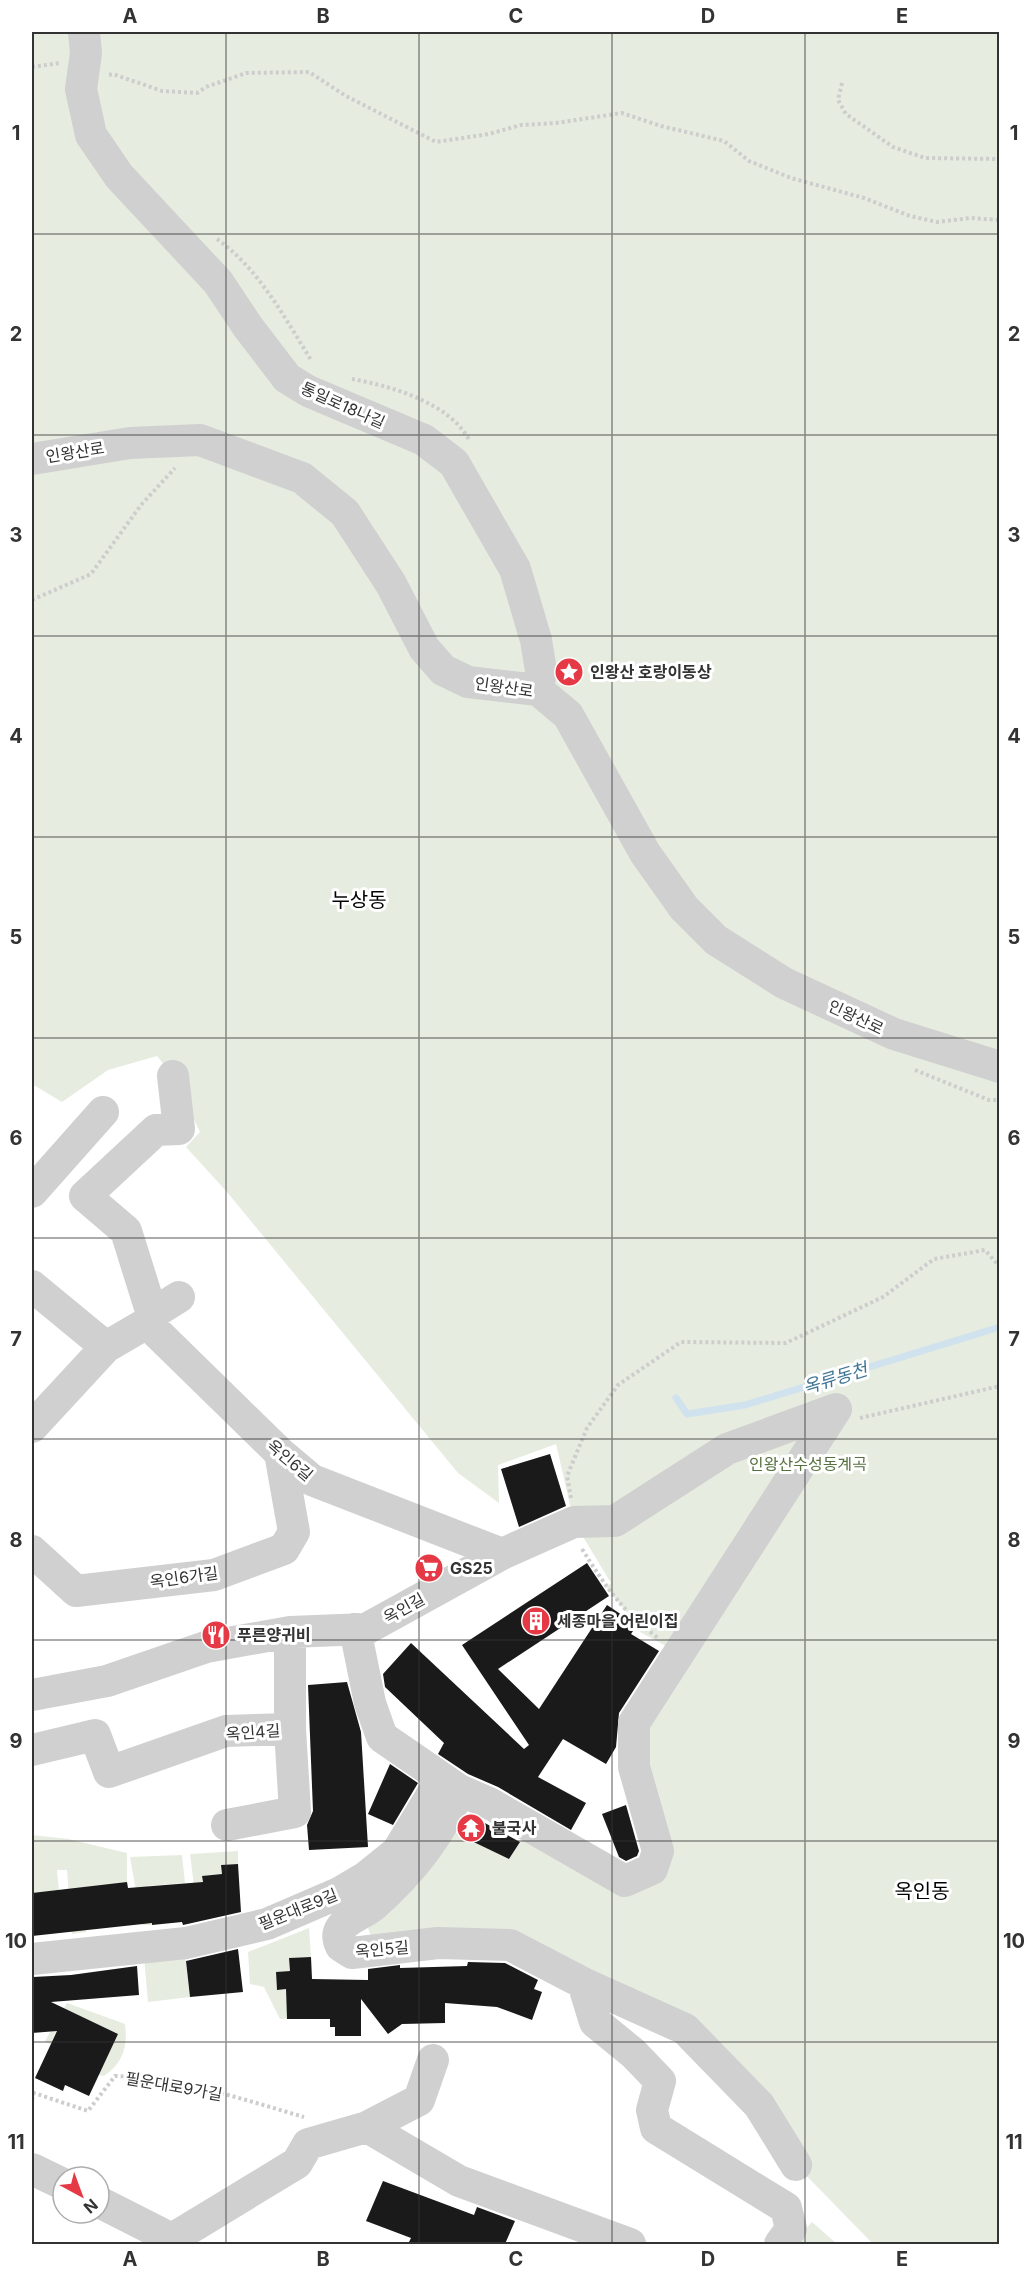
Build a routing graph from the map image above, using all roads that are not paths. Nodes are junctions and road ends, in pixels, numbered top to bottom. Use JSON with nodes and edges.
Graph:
{"nodes":[{"id":1,"x":84,"y":32,"type":"edge"},
{"id":2,"x":32,"y":459,"type":"edge"},
{"id":3,"x":538,"y":690,"type":"junction"},
{"id":4,"x":999,"y":1067,"type":"edge"},
{"id":5,"x":173,"y":1076,"type":"dead end"},
{"id":6,"x":102,"y":1112,"type":"dead end"},
{"id":7,"x":41,"y":1181,"type":"edge"},
{"id":8,"x":84,"y":1196,"type":"junction"},
{"id":9,"x":32,"y":1286,"type":"edge"},
{"id":10,"x":179,"y":1297,"type":"dead end"},
{"id":11,"x":150,"y":1319,"type":"junction"},
{"id":12,"x":106,"y":1347,"type":"junction"},
{"id":13,"x":32,"y":1427,"type":"edge"},
{"id":14,"x":280,"y":1453,"type":"junction"},
{"id":15,"x":32,"y":1551,"type":"edge"},
{"id":16,"x":502,"y":1554,"type":"junction"},
{"id":17,"x":355,"y":1629,"type":"junction"},
{"id":18,"x":290,"y":1632,"type":"junction"},
{"id":19,"x":78,"y":1686,"type":"junction"},
{"id":20,"x":32,"y":1695,"type":"edge"},
{"id":21,"x":290,"y":1729,"type":"junction"},
{"id":22,"x":95,"y":1736,"type":"junction"},
{"id":23,"x":32,"y":1750,"type":"edge"},
{"id":24,"x":450,"y":1785,"type":"junction"},
{"id":25,"x":227,"y":1825,"type":"dead end"},
{"id":26,"x":32,"y":1959,"type":"edge"},
{"id":27,"x":583,"y":1983,"type":"junction"},
{"id":28,"x":433,"y":2060,"type":"dead end"},
{"id":29,"x":367,"y":2127,"type":"junction"},
{"id":30,"x":796,"y":2165,"type":"dead end"},
{"id":31,"x":32,"y":2169,"type":"edge"},
{"id":32,"x":51,"y":2178,"type":"edge"},
{"id":33,"x":111,"y":2208,"type":"edge"},
{"id":34,"x":630,"y":2244,"type":"edge"},
{"id":35,"x":780,"y":2244,"type":"edge"}],
"edges":[{"from":1,"to":3,"type":"street","name":"통일로18나길"},
{"from":2,"to":3,"type":"street","name":"인왕산로"},
{"from":3,"to":4,"type":"street","name":"인왕산로"},
{"from":5,"to":8,"type":"street"},
{"from":6,"to":7,"type":"street"},
{"from":7,"to":8,"type":"street","name":"옥인6길"},
{"from":8,"to":11,"type":"street","name":"옥인6길"},
{"from":9,"to":12,"type":"street"},
{"from":10,"to":11,"type":"street"},
{"from":11,"to":12,"type":"street"},
{"from":11,"to":14,"type":"street","name":"옥인6길"},
{"from":12,"to":13,"type":"street"},
{"from":14,"to":15,"type":"street","name":"옥인6가길"},
{"from":14,"to":16,"type":"street","name":"옥인6길"},
{"from":16,"to":17,"type":"street","name":"옥인길"},
{"from":16,"to":24,"type":"street","name":"옥인길"},
{"from":17,"to":18,"type":"street","name":"옥인길"},
{"from":17,"to":24,"type":"street"},
{"from":18,"to":19,"type":"street","name":"옥인길"},
{"from":18,"to":21,"type":"street"},
{"from":19,"to":20,"type":"street","name":"옥인길"},
{"from":19,"to":22,"type":"street","name":"옥인4길"},
{"from":21,"to":22,"type":"street","name":"옥인4길"},
{"from":21,"to":25,"type":"street","name":"옥인4길"},
{"from":22,"to":23,"type":"street"},
{"from":24,"to":26,"type":"street","name":"필운대로9길"},
{"from":24,"to":27,"type":"street","name":"옥인5길"},
{"from":27,"to":30,"type":"street","name":"옥인5길"},
{"from":27,"to":35,"type":"street"},
{"from":28,"to":29,"type":"street"},
{"from":29,"to":33,"type":"street"},
{"from":29,"to":34,"type":"street"},
{"from":31,"to":32,"type":"street"}]}
